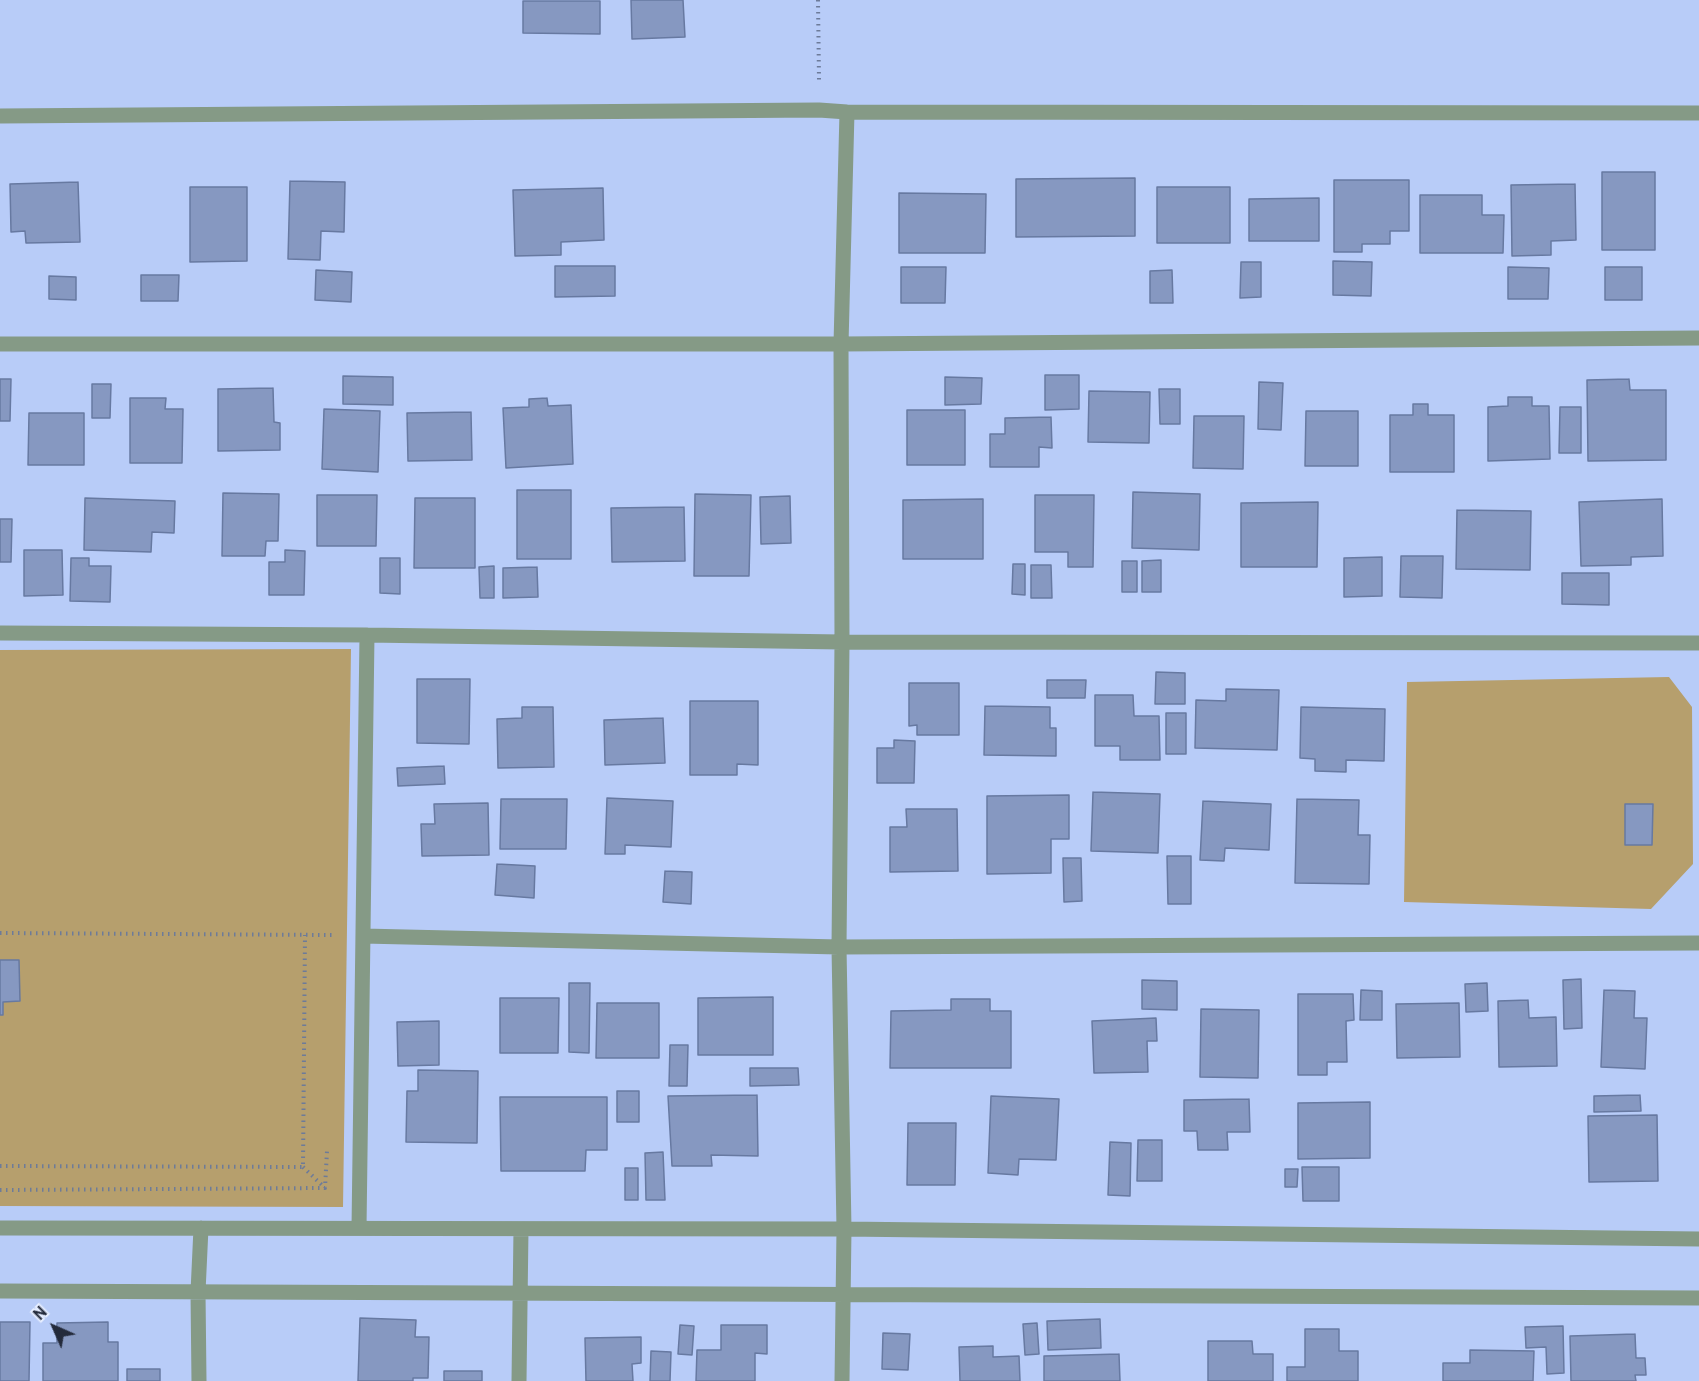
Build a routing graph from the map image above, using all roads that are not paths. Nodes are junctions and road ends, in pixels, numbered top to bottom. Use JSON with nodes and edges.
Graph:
{"nodes":[{"id":1,"x":847,"y":112,"type":"junction"},
{"id":2,"x":1699,"y":113,"type":"edge"},
{"id":3,"x":0,"y":116,"type":"edge"},
{"id":4,"x":1699,"y":338,"type":"edge"},
{"id":5,"x":0,"y":344,"type":"edge"},
{"id":6,"x":842,"y":344,"type":"junction"},
{"id":7,"x":0,"y":633,"type":"edge"},
{"id":8,"x":367,"y":635,"type":"junction"},
{"id":9,"x":842,"y":642,"type":"junction"},
{"id":10,"x":1699,"y":644,"type":"edge"},
{"id":11,"x":363,"y":936,"type":"junction"},
{"id":12,"x":1699,"y":943,"type":"edge"},
{"id":13,"x":839,"y":946,"type":"junction"},
{"id":14,"x":0,"y":1228,"type":"edge"},
{"id":15,"x":201,"y":1228,"type":"junction"},
{"id":16,"x":359,"y":1228,"type":"junction"},
{"id":17,"x":521,"y":1229,"type":"junction"},
{"id":18,"x":844,"y":1229,"type":"junction"},
{"id":19,"x":1699,"y":1239,"type":"edge"},
{"id":20,"x":0,"y":1291,"type":"edge"},
{"id":21,"x":198,"y":1292,"type":"junction"},
{"id":22,"x":520,"y":1293,"type":"junction"},
{"id":23,"x":843,"y":1294,"type":"junction"},
{"id":24,"x":1699,"y":1298,"type":"edge"},
{"id":25,"x":199,"y":1381,"type":"edge"},
{"id":26,"x":519,"y":1381,"type":"edge"},
{"id":27,"x":842,"y":1381,"type":"edge"}],
"edges":[{"from":1,"to":2,"type":"street"},
{"from":1,"to":3,"type":"street"},
{"from":1,"to":6,"type":"street"},
{"from":4,"to":6,"type":"street"},
{"from":5,"to":6,"type":"street"},
{"from":6,"to":9,"type":"street"},
{"from":7,"to":8,"type":"street"},
{"from":8,"to":9,"type":"street"},
{"from":8,"to":11,"type":"street"},
{"from":9,"to":10,"type":"street"},
{"from":9,"to":13,"type":"street"},
{"from":11,"to":13,"type":"street"},
{"from":11,"to":16,"type":"street"},
{"from":12,"to":13,"type":"street"},
{"from":13,"to":18,"type":"street"},
{"from":14,"to":15,"type":"street"},
{"from":15,"to":16,"type":"street"},
{"from":15,"to":21,"type":"street"},
{"from":16,"to":17,"type":"street"},
{"from":17,"to":18,"type":"street"},
{"from":17,"to":22,"type":"street"},
{"from":18,"to":19,"type":"street"},
{"from":18,"to":23,"type":"street"},
{"from":20,"to":21,"type":"street"},
{"from":21,"to":22,"type":"street"},
{"from":21,"to":25,"type":"street"},
{"from":22,"to":23,"type":"street"},
{"from":22,"to":26,"type":"street"},
{"from":23,"to":24,"type":"street"},
{"from":23,"to":27,"type":"street"}]}
